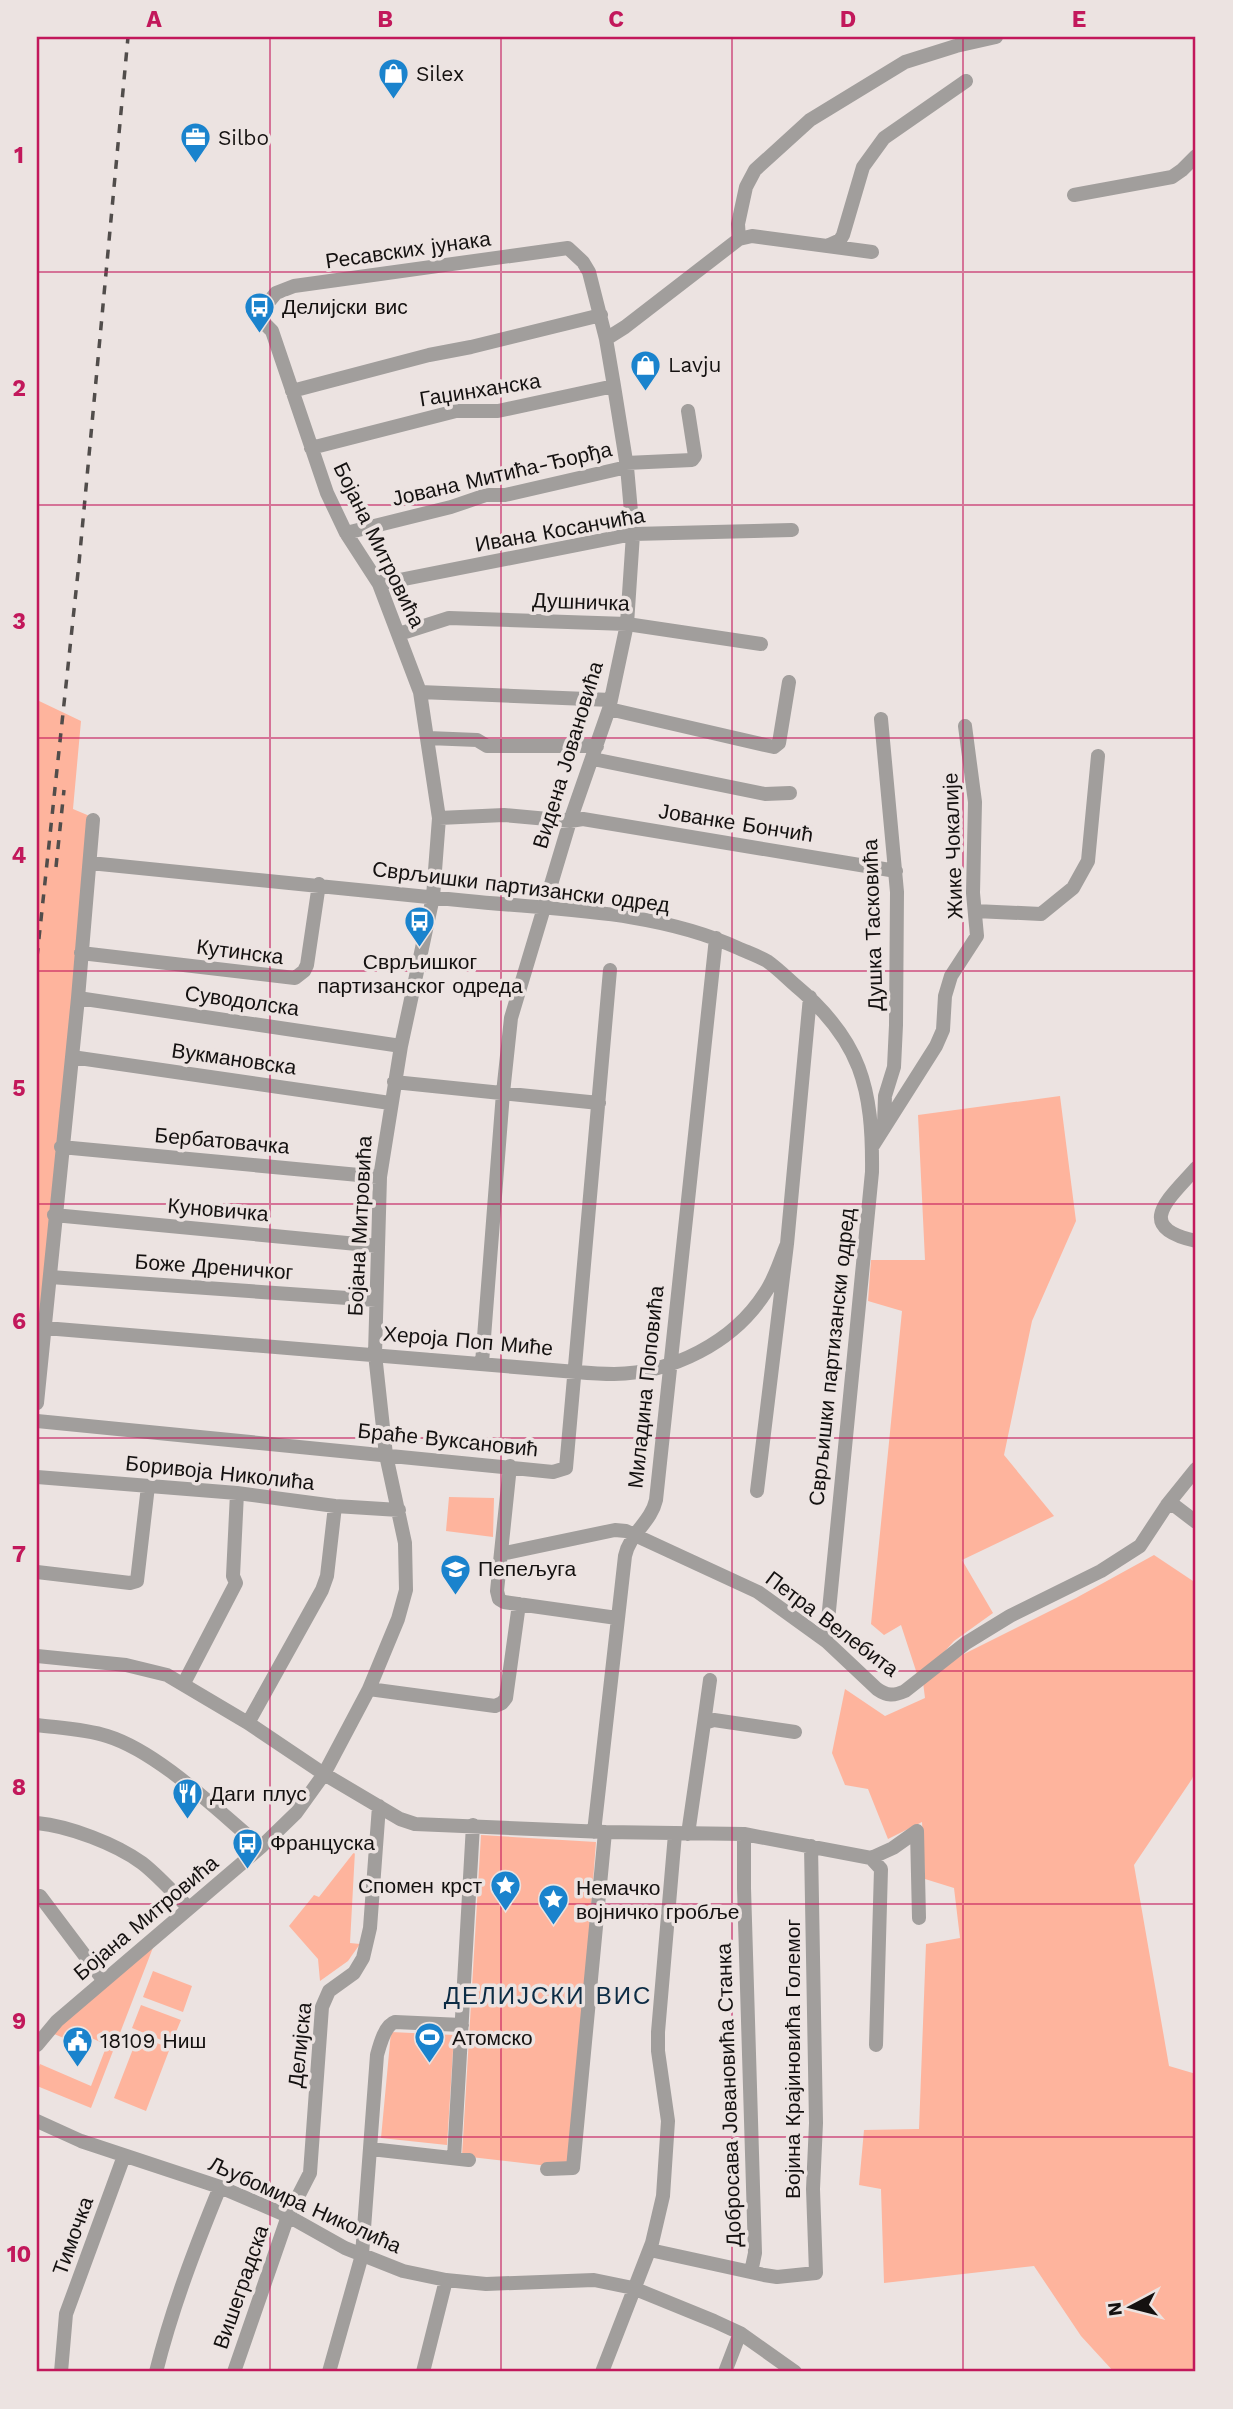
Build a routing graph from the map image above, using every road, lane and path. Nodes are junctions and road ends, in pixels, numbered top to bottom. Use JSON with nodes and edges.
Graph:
{"nodes":[{"id":1,"x":996,"y":37,"type":"edge"},
{"id":2,"x":966,"y":81,"type":"dead end"},
{"id":3,"x":1196,"y":156,"type":"edge"},
{"id":4,"x":1074,"y":195,"type":"dead end"},
{"id":5,"x":739,"y":239,"type":"junction"},
{"id":6,"x":829,"y":245,"type":"junction"},
{"id":7,"x":568,"y":248,"type":"joint"},
{"id":8,"x":872,"y":251,"type":"dead end"},
{"id":9,"x":261,"y":309,"type":"joint"},
{"id":10,"x":601,"y":315,"type":"junction"},
{"id":11,"x":606,"y":339,"type":"junction"},
{"id":12,"x":614,"y":386,"type":"junction"},
{"id":13,"x":292,"y":391,"type":"junction"},
{"id":14,"x":688,"y":411,"type":"dead end"},
{"id":15,"x":311,"y":448,"type":"junction"},
{"id":16,"x":626,"y":465,"type":"junction"},
{"id":17,"x":792,"y":530,"type":"dead end"},
{"id":18,"x":346,"y":533,"type":"junction"},
{"id":19,"x":633,"y":534,"type":"junction"},
{"id":20,"x":379,"y":584,"type":"junction"},
{"id":21,"x":627,"y":624,"type":"junction"},
{"id":22,"x":400,"y":634,"type":"junction"},
{"id":23,"x":761,"y":644,"type":"dead end"},
{"id":24,"x":789,"y":682,"type":"dead end"},
{"id":25,"x":419,"y":692,"type":"junction"},
{"id":26,"x":610,"y":704,"type":"junction"},
{"id":27,"x":881,"y":719,"type":"dead end"},
{"id":28,"x":965,"y":726,"type":"dead end"},
{"id":29,"x":428,"y":738,"type":"junction"},
{"id":30,"x":595,"y":752,"type":"junction"},
{"id":31,"x":1098,"y":755,"type":"dead end"},
{"id":32,"x":790,"y":793,"type":"dead end"},
{"id":33,"x":439,"y":818,"type":"junction"},
{"id":34,"x":93,"y":820,"type":"dead end"},
{"id":35,"x":570,"y":821,"type":"junction"},
{"id":36,"x":90,"y":863,"type":"junction"},
{"id":37,"x":895,"y":871,"type":"junction"},
{"id":38,"x":318,"y":884,"type":"junction"},
{"id":39,"x":433,"y":897,"type":"junction"},
{"id":40,"x":543,"y":909,"type":"junction"},
{"id":41,"x":975,"y":911,"type":"junction"},
{"id":42,"x":716,"y":938,"type":"junction"},
{"id":43,"x":81,"y":953,"type":"junction"},
{"id":44,"x":610,"y":970,"type":"dead end"},
{"id":45,"x":810,"y":997,"type":"junction"},
{"id":46,"x":78,"y":998,"type":"junction"},
{"id":47,"x":401,"y":1046,"type":"junction"},
{"id":48,"x":72,"y":1057,"type":"junction"},
{"id":49,"x":394,"y":1082,"type":"junction"},
{"id":50,"x":503,"y":1093,"type":"junction"},
{"id":51,"x":390,"y":1103,"type":"junction"},
{"id":52,"x":599,"y":1103,"type":"junction"},
{"id":53,"x":883,"y":1128,"type":"junction"},
{"id":54,"x":61,"y":1147,"type":"junction"},
{"id":55,"x":872,"y":1147,"type":"junction"},
{"id":56,"x":1196,"y":1168,"type":"edge"},
{"id":57,"x":380,"y":1177,"type":"junction"},
{"id":58,"x":54,"y":1215,"type":"junction"},
{"id":59,"x":1196,"y":1241,"type":"edge"},
{"id":60,"x":787,"y":1244,"type":"junction"},
{"id":61,"x":378,"y":1246,"type":"junction"},
{"id":62,"x":50,"y":1277,"type":"junction"},
{"id":63,"x":376,"y":1300,"type":"junction"},
{"id":64,"x":45,"y":1328,"type":"junction"},
{"id":65,"x":375,"y":1354,"type":"junction"},
{"id":66,"x":482,"y":1363,"type":"junction"},
{"id":67,"x":669,"y":1364,"type":"junction"},
{"id":68,"x":576,"y":1372,"type":"junction"},
{"id":69,"x":37,"y":1403,"type":"edge"},
{"id":70,"x":37,"y":1421,"type":"edge"},
{"id":71,"x":386,"y":1455,"type":"junction"},
{"id":72,"x":510,"y":1466,"type":"junction"},
{"id":73,"x":1196,"y":1469,"type":"edge"},
{"id":74,"x":37,"y":1477,"type":"edge"},
{"id":75,"x":148,"y":1486,"type":"junction"},
{"id":76,"x":757,"y":1491,"type":"dead end"},
{"id":77,"x":237,"y":1493,"type":"junction"},
{"id":78,"x":1167,"y":1505,"type":"junction"},
{"id":79,"x":335,"y":1506,"type":"junction"},
{"id":80,"x":399,"y":1510,"type":"junction"},
{"id":81,"x":1196,"y":1522,"type":"edge"},
{"id":82,"x":633,"y":1534,"type":"junction"},
{"id":83,"x":501,"y":1554,"type":"junction"},
{"id":84,"x":37,"y":1572,"type":"edge"},
{"id":85,"x":519,"y":1604,"type":"junction"},
{"id":86,"x":617,"y":1618,"type":"junction"},
{"id":87,"x":825,"y":1642,"type":"junction"},
{"id":88,"x":37,"y":1656,"type":"edge"},
{"id":89,"x":710,"y":1680,"type":"dead end"},
{"id":90,"x":184,"y":1684,"type":"junction"},
{"id":91,"x":369,"y":1689,"type":"junction"},
{"id":92,"x":248,"y":1723,"type":"junction"},
{"id":93,"x":704,"y":1723,"type":"junction"},
{"id":94,"x":37,"y":1725,"type":"edge"},
{"id":95,"x":794,"y":1732,"type":"dead end"},
{"id":96,"x":324,"y":1774,"type":"junction"},
{"id":97,"x":379,"y":1806,"type":"junction"},
{"id":98,"x":37,"y":1823,"type":"edge"},
{"id":99,"x":473,"y":1825,"type":"junction"},
{"id":100,"x":599,"y":1832,"type":"junction"},
{"id":101,"x":681,"y":1834,"type":"junction"},
{"id":102,"x":744,"y":1834,"type":"junction"},
{"id":103,"x":811,"y":1846,"type":"junction"},
{"id":104,"x":261,"y":1847,"type":"junction"},
{"id":105,"x":871,"y":1858,"type":"junction"},
{"id":106,"x":40,"y":1896,"type":"dead end"},
{"id":107,"x":189,"y":1908,"type":"junction"},
{"id":108,"x":919,"y":1919,"type":"dead end"},
{"id":109,"x":104,"y":1981,"type":"junction"},
{"id":110,"x":462,"y":2025,"type":"junction"},
{"id":111,"x":37,"y":2045,"type":"edge"},
{"id":112,"x":876,"y":2045,"type":"dead end"},
{"id":113,"x":37,"y":2121,"type":"edge"},
{"id":114,"x":371,"y":2149,"type":"junction"},
{"id":115,"x":124,"y":2156,"type":"junction"},
{"id":116,"x":547,"y":2169,"type":"dead end"},
{"id":117,"x":220,"y":2187,"type":"junction"},
{"id":118,"x":288,"y":2216,"type":"junction"},
{"id":119,"x":650,"y":2249,"type":"junction"},
{"id":120,"x":362,"y":2255,"type":"junction"},
{"id":121,"x":751,"y":2272,"type":"junction"},
{"id":122,"x":446,"y":2280,"type":"junction"},
{"id":123,"x":633,"y":2288,"type":"junction"},
{"id":124,"x":740,"y":2333,"type":"junction"},
{"id":125,"x":61,"y":2372,"type":"edge"},
{"id":126,"x":156,"y":2372,"type":"edge"},
{"id":127,"x":234,"y":2372,"type":"edge"},
{"id":128,"x":329,"y":2372,"type":"edge"},
{"id":129,"x":423,"y":2372,"type":"edge"},
{"id":130,"x":602,"y":2372,"type":"edge"},
{"id":131,"x":725,"y":2372,"type":"edge"},
{"id":132,"x":795,"y":2372,"type":"edge"}],
"edges":[{"from":1,"to":5,"type":"street"},
{"from":2,"to":6,"type":"street"},
{"from":3,"to":4,"type":"street"},
{"from":5,"to":6,"type":"street"},
{"from":5,"to":11,"type":"street"},
{"from":6,"to":8,"type":"street"},
{"from":7,"to":9,"type":"street","name":"Ресавских јунака"},
{"from":7,"to":10,"type":"street","name":"Видена Јовановића"},
{"from":9,"to":13,"type":"street","name":"Бојана Митровића"},
{"from":10,"to":11,"type":"street","name":"Видена Јовановића"},
{"from":10,"to":13,"type":"street"},
{"from":11,"to":12,"type":"street","name":"Видена Јовановића"},
{"from":12,"to":15,"type":"street","name":"Гаџинханска"},
{"from":12,"to":16,"type":"street","name":"Видена Јовановића"},
{"from":13,"to":15,"type":"street","name":"Бојана Митровића"},
{"from":14,"to":16,"type":"street","name":"Јована Митића-Ђорђа"},
{"from":15,"to":18,"type":"street","name":"Бојана Митровића"},
{"from":16,"to":18,"type":"street","name":"Јована Митића-Ђорђа"},
{"from":16,"to":19,"type":"street","name":"Видена Јовановића"},
{"from":17,"to":19,"type":"street","name":"Ивана Косанчића"},
{"from":18,"to":20,"type":"street","name":"Бојана Митровића"},
{"from":19,"to":20,"type":"street","name":"Ивана Косанчића"},
{"from":19,"to":21,"type":"street","name":"Видена Јовановића"},
{"from":20,"to":22,"type":"street","name":"Бојана Митровића"},
{"from":21,"to":22,"type":"street","name":"Душничка"},
{"from":21,"to":23,"type":"street","name":"Душничка"},
{"from":21,"to":26,"type":"street","name":"Видена Јовановића"},
{"from":22,"to":25,"type":"street","name":"Бојана Митровића"},
{"from":24,"to":26,"type":"street"},
{"from":25,"to":26,"type":"street"},
{"from":25,"to":29,"type":"street","name":"Бојана Митровића"},
{"from":26,"to":30,"type":"street","name":"Видена Јовановића"},
{"from":27,"to":37,"type":"street","name":"Душка Тасковића"},
{"from":28,"to":41,"type":"street","name":"Жике Чокалије"},
{"from":29,"to":30,"type":"street"},
{"from":29,"to":33,"type":"street","name":"Бојана Митровића"},
{"from":30,"to":32,"type":"street"},
{"from":30,"to":35,"type":"street","name":"Видена Јовановића"},
{"from":31,"to":41,"type":"street"},
{"from":33,"to":35,"type":"street","name":"Јованке Бончић"},
{"from":33,"to":39,"type":"street","name":"Бојана Митровића"},
{"from":34,"to":36,"type":"street"},
{"from":35,"to":37,"type":"street","name":"Јованке Бончић"},
{"from":35,"to":40,"type":"street","name":"Видена Јовановића"},
{"from":36,"to":38,"type":"street","name":"Сврљишки партизански одред"},
{"from":36,"to":43,"type":"street"},
{"from":37,"to":53,"type":"street","name":"Душка Тасковића"},
{"from":38,"to":39,"type":"street","name":"Сврљишки партизански одред"},
{"from":38,"to":43,"type":"street","name":"Кутинска"},
{"from":39,"to":40,"type":"street","name":"Сврљишки партизански одред"},
{"from":39,"to":47,"type":"street","name":"Бојана Митровића"},
{"from":40,"to":42,"type":"street","name":"Сврљишки партизански одред"},
{"from":40,"to":50,"type":"street","name":"Видена Јовановића"},
{"from":41,"to":53,"type":"street","name":"Жике Чокалије"},
{"from":42,"to":45,"type":"street","name":"Сврљишки партизански одред"},
{"from":42,"to":67,"type":"street","name":"Миладина Поповића"},
{"from":43,"to":46,"type":"street"},
{"from":44,"to":52,"type":"street","name":"Браће Вуксановић"},
{"from":45,"to":55,"type":"street","name":"Сврљишки партизански одред"},
{"from":45,"to":60,"type":"street","name":"Хероја Поп Миће"},
{"from":46,"to":47,"type":"street","name":"Суводолска"},
{"from":46,"to":48,"type":"street"},
{"from":47,"to":49,"type":"street","name":"Бојана Митровића"},
{"from":48,"to":51,"type":"street","name":"Вукмановска"},
{"from":48,"to":54,"type":"street"},
{"from":49,"to":50,"type":"street"},
{"from":49,"to":51,"type":"street","name":"Бојана Митровића"},
{"from":50,"to":52,"type":"street"},
{"from":50,"to":66,"type":"street","name":"Видена Јовановића"},
{"from":51,"to":57,"type":"street","name":"Бојана Митровића"},
{"from":52,"to":68,"type":"street","name":"Браће Вуксановић"},
{"from":53,"to":55,"type":"street","name":"Жике Чокалије"},
{"from":54,"to":57,"type":"street","name":"Бербатовачка"},
{"from":54,"to":58,"type":"street"},
{"from":55,"to":87,"type":"street","name":"Сврљишки партизански одред"},
{"from":56,"to":59,"type":"street"},
{"from":57,"to":61,"type":"street","name":"Бојана Митровића"},
{"from":58,"to":61,"type":"street","name":"Куновичка"},
{"from":58,"to":62,"type":"street"},
{"from":60,"to":67,"type":"street","name":"Хероја Поп Миће"},
{"from":60,"to":76,"type":"street","name":"Хероја Поп Миће"},
{"from":61,"to":63,"type":"street","name":"Бојана Митровића"},
{"from":62,"to":63,"type":"street","name":"Боже Дреничког"},
{"from":62,"to":64,"type":"street"},
{"from":63,"to":65,"type":"street","name":"Бојана Митровића"},
{"from":64,"to":65,"type":"street","name":"Хероја Поп Миће"},
{"from":64,"to":69,"type":"street"},
{"from":65,"to":66,"type":"street","name":"Хероја Поп Миће"},
{"from":65,"to":71,"type":"street","name":"Бојана Митровића"},
{"from":66,"to":68,"type":"street","name":"Хероја Поп Миће"},
{"from":67,"to":68,"type":"street","name":"Хероја Поп Миће"},
{"from":67,"to":82,"type":"street","name":"Миладина Поповића"},
{"from":68,"to":72,"type":"street","name":"Браће Вуксановић"},
{"from":70,"to":71,"type":"street","name":"Браће Вуксановић"},
{"from":71,"to":72,"type":"street","name":"Браће Вуксановић"},
{"from":71,"to":80,"type":"street","name":"Бојана Митровића"},
{"from":72,"to":83,"type":"street"},
{"from":73,"to":78,"type":"street","name":"Петра Велебита"},
{"from":74,"to":75,"type":"street","name":"Боривоја Николића"},
{"from":75,"to":77,"type":"street","name":"Боривоја Николића"},
{"from":75,"to":84,"type":"street"},
{"from":77,"to":79,"type":"street","name":"Боривоја Николића"},
{"from":77,"to":90,"type":"street"},
{"from":78,"to":81,"type":"street"},
{"from":78,"to":87,"type":"street","name":"Петра Велебита"},
{"from":79,"to":80,"type":"street","name":"Боривоја Николића"},
{"from":79,"to":92,"type":"street"},
{"from":80,"to":91,"type":"street","name":"Бојана Митровића"},
{"from":82,"to":83,"type":"street","name":"Петра Велебита"},
{"from":82,"to":86,"type":"street","name":"Миладина Поповића"},
{"from":82,"to":87,"type":"street","name":"Петра Велебита"},
{"from":83,"to":85,"type":"street"},
{"from":85,"to":86,"type":"street"},
{"from":85,"to":91,"type":"street"},
{"from":86,"to":100,"type":"street","name":"Миладина Поповића"},
{"from":88,"to":90,"type":"street"},
{"from":89,"to":93,"type":"street"},
{"from":90,"to":92,"type":"street"},
{"from":91,"to":96,"type":"street","name":"Бојана Митровића"},
{"from":92,"to":96,"type":"street"},
{"from":93,"to":95,"type":"street"},
{"from":93,"to":101,"type":"street"},
{"from":94,"to":104,"type":"street"},
{"from":96,"to":97,"type":"street"},
{"from":96,"to":104,"type":"street","name":"Бојана Митровића"},
{"from":97,"to":99,"type":"street"},
{"from":97,"to":118,"type":"street","name":"Делијска"},
{"from":98,"to":107,"type":"street"},
{"from":99,"to":100,"type":"street"},
{"from":99,"to":110,"type":"street"},
{"from":100,"to":101,"type":"street"},
{"from":100,"to":116,"type":"street","name":"Миладина Поповића"},
{"from":101,"to":102,"type":"street"},
{"from":101,"to":119,"type":"street"},
{"from":102,"to":103,"type":"street"},
{"from":102,"to":121,"type":"street","name":"Добросава Јовановића Станка"},
{"from":103,"to":105,"type":"street"},
{"from":103,"to":121,"type":"street","name":"Војина Крајиновића Големог"},
{"from":104,"to":107,"type":"street","name":"Бојана Митровића"},
{"from":105,"to":108,"type":"street"},
{"from":105,"to":112,"type":"street"},
{"from":106,"to":109,"type":"street"},
{"from":107,"to":109,"type":"street","name":"Бојана Митровића"},
{"from":109,"to":111,"type":"street","name":"Бојана Митровића"},
{"from":110,"to":114,"type":"street"},
{"from":110,"to":114,"type":"street"},
{"from":113,"to":115,"type":"street","name":"Љубомира Николића"},
{"from":114,"to":120,"type":"street"},
{"from":115,"to":117,"type":"street","name":"Љубомира Николића"},
{"from":115,"to":125,"type":"street","name":"Тимочка"},
{"from":117,"to":118,"type":"street","name":"Љубомира Николића"},
{"from":117,"to":126,"type":"street"},
{"from":118,"to":120,"type":"street","name":"Љубомира Николића"},
{"from":118,"to":127,"type":"street","name":"Вишеградска"},
{"from":119,"to":121,"type":"street"},
{"from":119,"to":123,"type":"street"},
{"from":120,"to":122,"type":"street","name":"Љубомира Николића"},
{"from":120,"to":128,"type":"street"},
{"from":122,"to":123,"type":"street","name":"Љубомира Николића"},
{"from":122,"to":129,"type":"street"},
{"from":123,"to":124,"type":"street","name":"Љубомира Николића"},
{"from":123,"to":130,"type":"street"},
{"from":124,"to":131,"type":"street"},
{"from":124,"to":132,"type":"street","name":"Љубомира Николића"}]}
